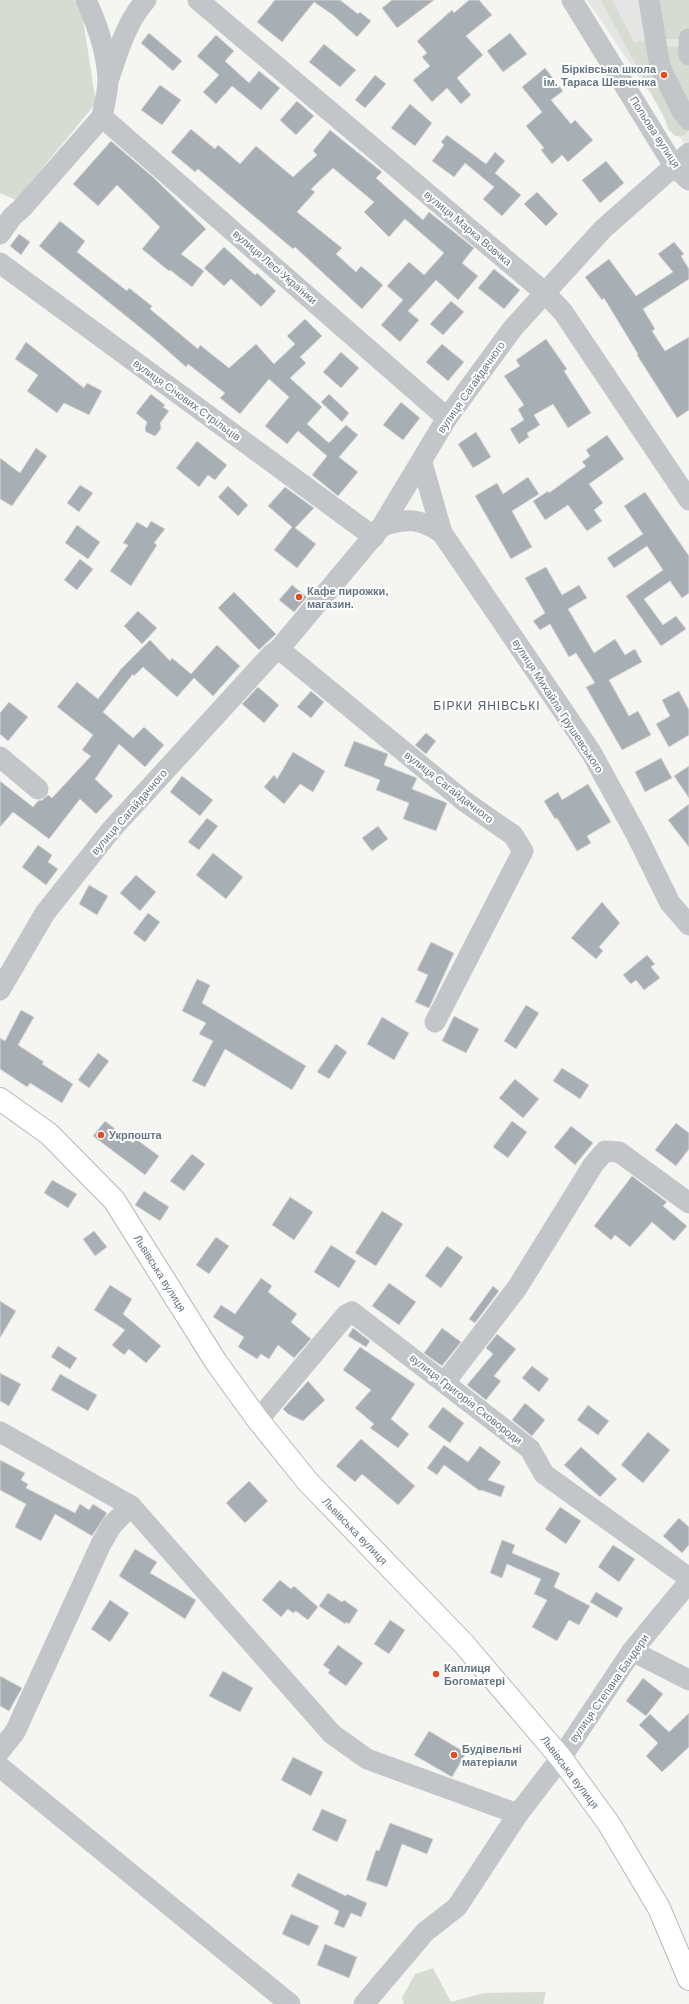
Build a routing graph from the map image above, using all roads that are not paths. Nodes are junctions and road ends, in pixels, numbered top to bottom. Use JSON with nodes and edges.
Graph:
{"nodes":[{"id":1,"x":86,"y":0,"type":"edge"},
{"id":2,"x":146,"y":0,"type":"edge"},
{"id":3,"x":198,"y":0,"type":"edge"},
{"id":4,"x":572,"y":0,"type":"edge"},
{"id":5,"x":649,"y":0,"type":"edge"},
{"id":6,"x":689,"y":39,"type":"edge"},
{"id":7,"x":689,"y":55,"type":"edge"},
{"id":8,"x":108,"y":81,"type":"junction"},
{"id":9,"x":102,"y":117,"type":"junction"},
{"id":10,"x":689,"y":120,"type":"edge"},
{"id":11,"x":684,"y":166,"type":"edge"},
{"id":12,"x":6,"y":215,"type":"edge"},
{"id":13,"x":0,"y":234,"type":"edge"},
{"id":14,"x":0,"y":263,"type":"edge"},
{"id":15,"x":544,"y":292,"type":"junction"},
{"id":16,"x":448,"y":418,"type":"junction"},
{"id":17,"x":422,"y":463,"type":"junction"},
{"id":18,"x":689,"y":500,"type":"edge"},
{"id":19,"x":378,"y":532,"type":"junction"},
{"id":20,"x":442,"y":532,"type":"junction"},
{"id":21,"x":279,"y":649,"type":"junction"},
{"id":22,"x":0,"y":757,"type":"edge"},
{"id":23,"x":38,"y":789,"type":"dead end"},
{"id":24,"x":689,"y":925,"type":"edge"},
{"id":25,"x":0,"y":990,"type":"edge"},
{"id":26,"x":435,"y":1022,"type":"dead end"},
{"id":27,"x":0,"y":1099,"type":"edge"},
{"id":28,"x":689,"y":1204,"type":"edge"},
{"id":29,"x":445,"y":1382,"type":"junction"},
{"id":30,"x":258,"y":1420,"type":"junction"},
{"id":31,"x":0,"y":1432,"type":"edge"},
{"id":32,"x":131,"y":1506,"type":"junction"},
{"id":33,"x":689,"y":1578,"type":"edge"},
{"id":34,"x":689,"y":1582,"type":"edge"},
{"id":35,"x":632,"y":1651,"type":"junction"},
{"id":36,"x":689,"y":1680,"type":"edge"},
{"id":37,"x":0,"y":1751,"type":"edge"},
{"id":38,"x":562,"y":1758,"type":"junction"},
{"id":39,"x":0,"y":1767,"type":"edge"},
{"id":40,"x":518,"y":1814,"type":"junction"},
{"id":41,"x":689,"y":1979,"type":"edge"},
{"id":42,"x":290,"y":2004,"type":"edge"},
{"id":43,"x":364,"y":2004,"type":"edge"}],
"edges":[{"from":1,"to":8,"type":"street"},
{"from":2,"to":8,"type":"street"},
{"from":3,"to":15,"type":"street","name":"вулиця Марка Вовчка"},
{"from":4,"to":11,"type":"street","name":"Польова вулиця"},
{"from":5,"to":10,"type":"street"},
{"from":6,"to":7,"type":"street"},
{"from":8,"to":9,"type":"street"},
{"from":9,"to":12,"type":"street"},
{"from":9,"to":16,"type":"street","name":"вулиця Лесі Українки"},
{"from":11,"to":15,"type":"street","name":"вулиця Сагайдачного"},
{"from":12,"to":13,"type":"street"},
{"from":14,"to":19,"type":"street","name":"вулиця Січових Стрільців"},
{"from":15,"to":16,"type":"street","name":"вулиця Сагайдачного"},
{"from":15,"to":18,"type":"street","name":"вулиця Марка Вовчка"},
{"from":16,"to":17,"type":"street","name":"вулиця Сагайдачного"},
{"from":17,"to":19,"type":"street","name":"вулиця Сагайдачного"},
{"from":17,"to":20,"type":"street","name":"вулиця Михайла Грушевського"},
{"from":19,"to":20,"type":"street","name":"вулиця Михайла Грушевського"},
{"from":19,"to":21,"type":"street","name":"вулиця Сагайдачного"},
{"from":20,"to":24,"type":"street","name":"вулиця Михайла Грушевського"},
{"from":21,"to":25,"type":"street","name":"вулиця Сагайдачного"},
{"from":21,"to":26,"type":"street","name":"вулиця Сагайдачного"},
{"from":22,"to":23,"type":"street"},
{"from":27,"to":30,"type":"main road","name":"Львівська вулиця"},
{"from":28,"to":29,"type":"street"},
{"from":29,"to":30,"type":"street","name":"вулиця Григорія Сковороди"},
{"from":29,"to":33,"type":"street","name":"вулиця Григорія Сковороди"},
{"from":30,"to":38,"type":"main road","name":"Львівська вулиця"},
{"from":31,"to":32,"type":"street"},
{"from":32,"to":37,"type":"street"},
{"from":32,"to":40,"type":"street"},
{"from":34,"to":35,"type":"street","name":"вулиця Степана Бандери"},
{"from":35,"to":36,"type":"street"},
{"from":35,"to":38,"type":"street","name":"вулиця Степана Бандери"},
{"from":38,"to":40,"type":"street","name":"вулиця Степана Бандери"},
{"from":38,"to":41,"type":"main road","name":"Львівська вулиця"},
{"from":39,"to":42,"type":"street"},
{"from":40,"to":43,"type":"street","name":"вулиця Степана Бандери"}]}
